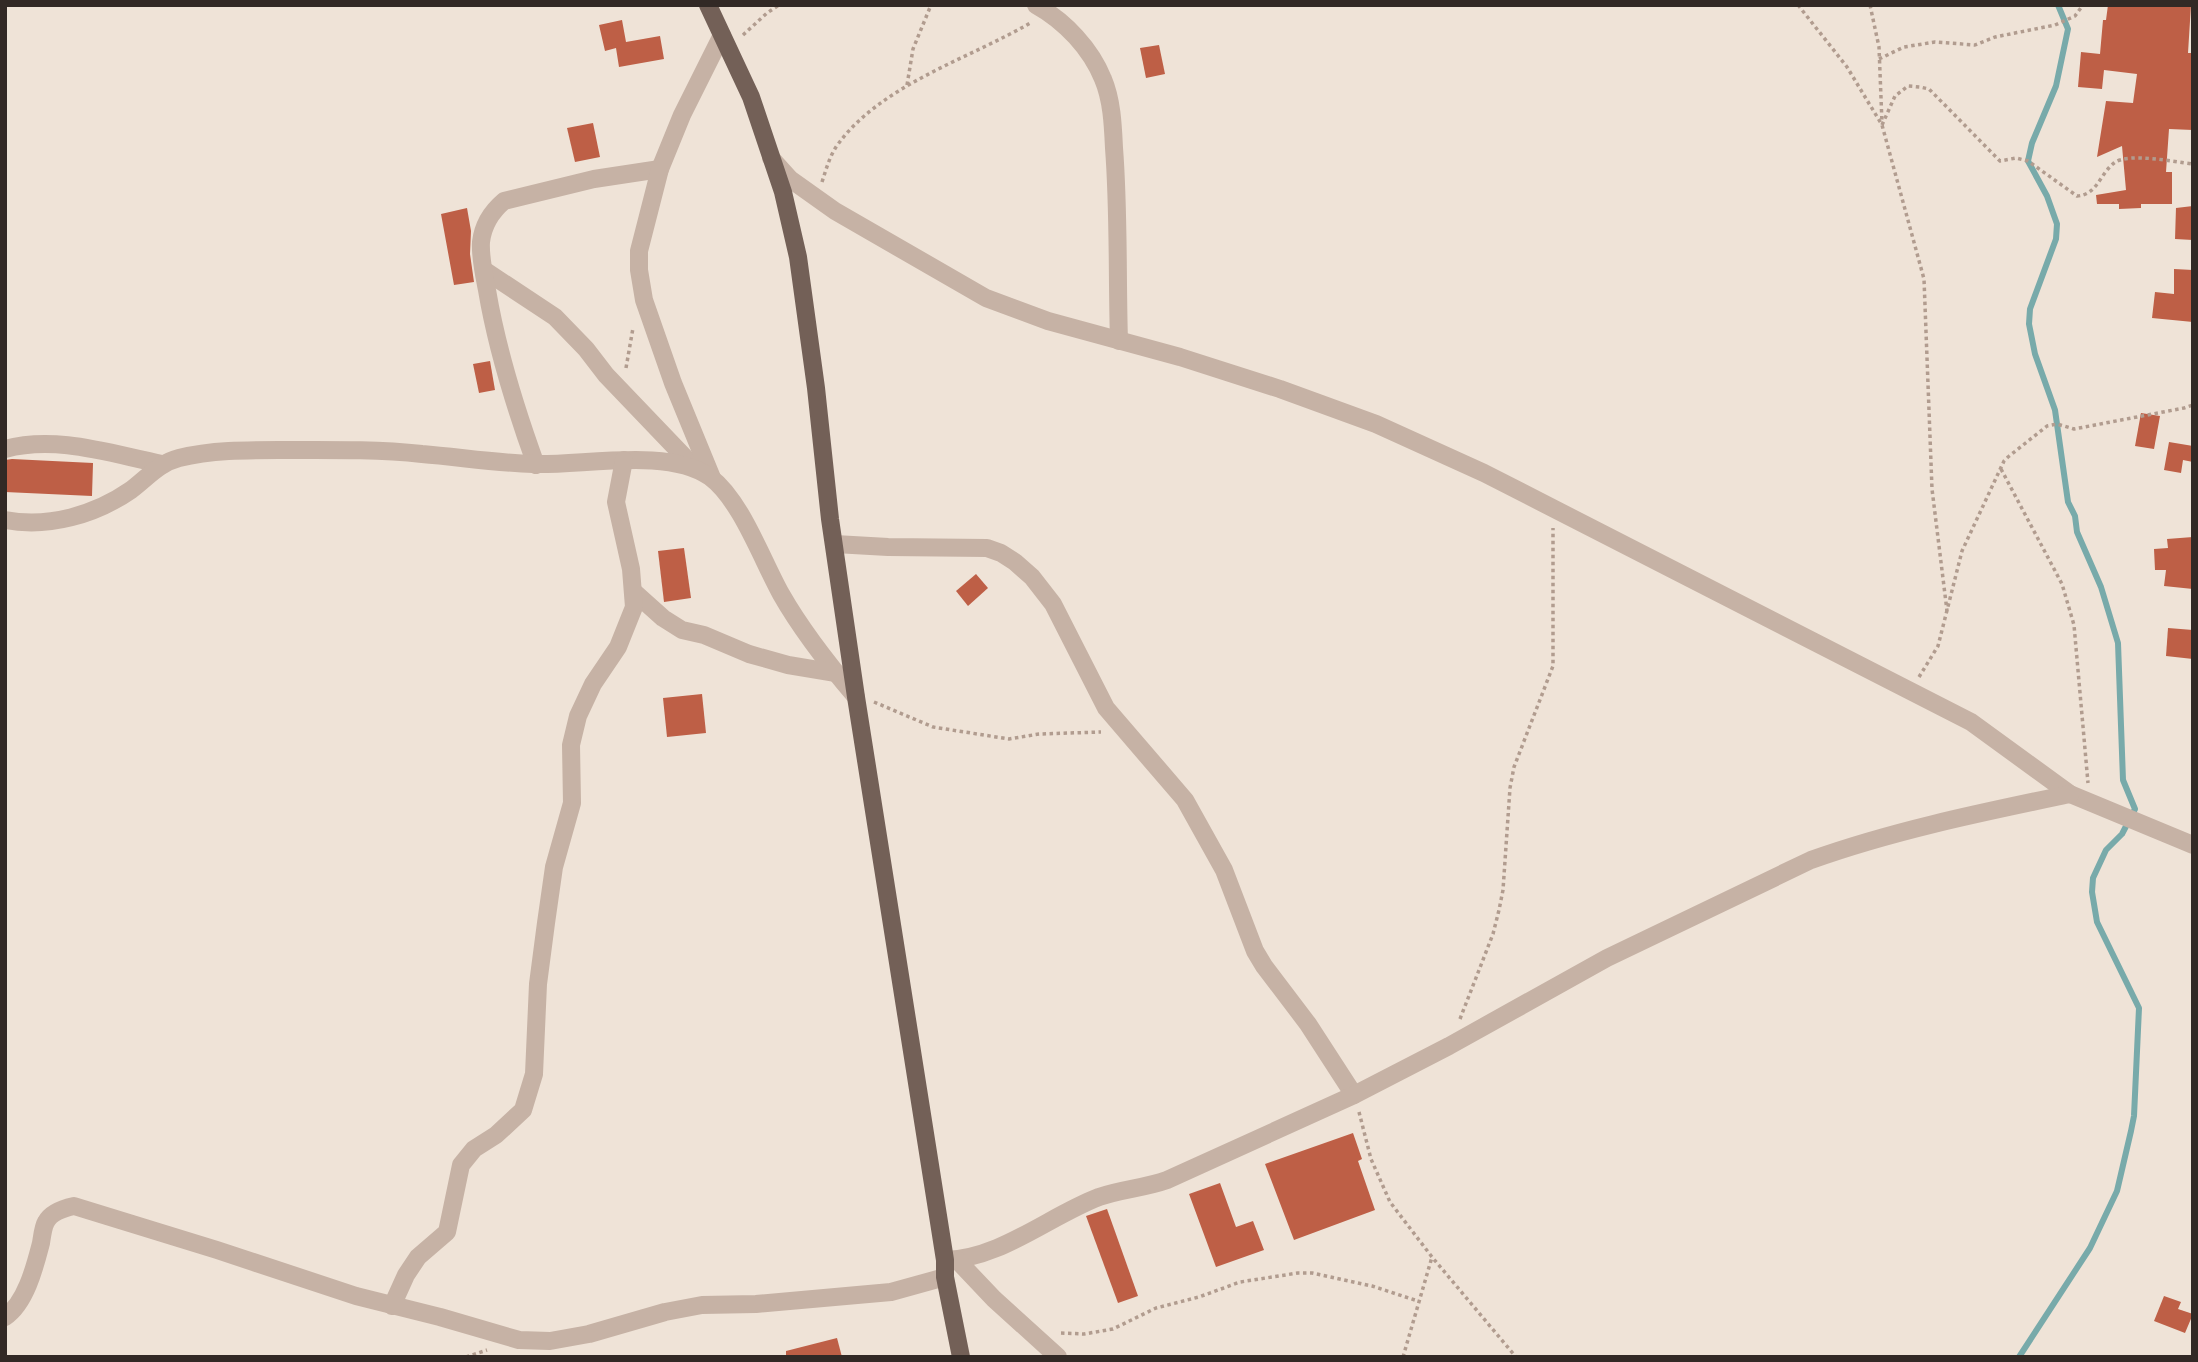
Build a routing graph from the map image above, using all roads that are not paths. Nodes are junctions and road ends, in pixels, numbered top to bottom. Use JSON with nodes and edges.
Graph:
{"nodes":[{"id":1,"x":708,"y":5,"type":"edge"},
{"id":2,"x":1043,"y":9,"type":"edge"},
{"id":3,"x":725,"y":42,"type":"junction"},
{"id":4,"x":769,"y":156,"type":"junction"},
{"id":5,"x":660,"y":169,"type":"junction"},
{"id":6,"x":484,"y":270,"type":"junction"},
{"id":7,"x":1119,"y":341,"type":"junction"},
{"id":8,"x":5,"y":449,"type":"edge"},
{"id":9,"x":624,"y":460,"type":"junction"},
{"id":10,"x":162,"y":464,"type":"junction"},
{"id":11,"x":536,"y":464,"type":"junction"},
{"id":12,"x":695,"y":468,"type":"junction"},
{"id":13,"x":712,"y":479,"type":"junction"},
{"id":14,"x":5,"y":520,"type":"edge"},
{"id":15,"x":835,"y":544,"type":"junction"},
{"id":16,"x":634,"y":592,"type":"junction"},
{"id":17,"x":836,"y":673,"type":"junction"},
{"id":18,"x":856,"y":697,"type":"junction"},
{"id":19,"x":2070,"y":794,"type":"junction"},
{"id":20,"x":2193,"y":845,"type":"edge"},
{"id":21,"x":1354,"y":1095,"type":"junction"},
{"id":22,"x":949,"y":1265,"type":"junction"},
{"id":23,"x":392,"y":1306,"type":"junction"},
{"id":24,"x":5,"y":1317,"type":"edge"},
{"id":25,"x":961,"y":1357,"type":"edge"},
{"id":26,"x":1058,"y":1357,"type":"edge"}],
"edges":[{"from":1,"to":3,"type":"main road"},
{"from":2,"to":7,"type":"street"},
{"from":3,"to":4,"type":"main road"},
{"from":3,"to":5,"type":"street"},
{"from":4,"to":7,"type":"street"},
{"from":4,"to":15,"type":"main road"},
{"from":5,"to":6,"type":"street"},
{"from":5,"to":13,"type":"street"},
{"from":6,"to":11,"type":"street"},
{"from":6,"to":12,"type":"street"},
{"from":7,"to":19,"type":"street"},
{"from":8,"to":10,"type":"street"},
{"from":9,"to":11,"type":"street"},
{"from":9,"to":12,"type":"street"},
{"from":9,"to":16,"type":"street"},
{"from":10,"to":11,"type":"street"},
{"from":10,"to":14,"type":"street"},
{"from":12,"to":13,"type":"street"},
{"from":13,"to":17,"type":"street"},
{"from":15,"to":18,"type":"main road"},
{"from":15,"to":21,"type":"street"},
{"from":16,"to":17,"type":"street"},
{"from":16,"to":23,"type":"street"},
{"from":17,"to":18,"type":"street"},
{"from":18,"to":22,"type":"main road"},
{"from":19,"to":20,"type":"street"},
{"from":19,"to":21,"type":"street"},
{"from":21,"to":22,"type":"street"},
{"from":22,"to":23,"type":"street"},
{"from":22,"to":25,"type":"main road"},
{"from":22,"to":26,"type":"street"},
{"from":23,"to":24,"type":"street"}]}
